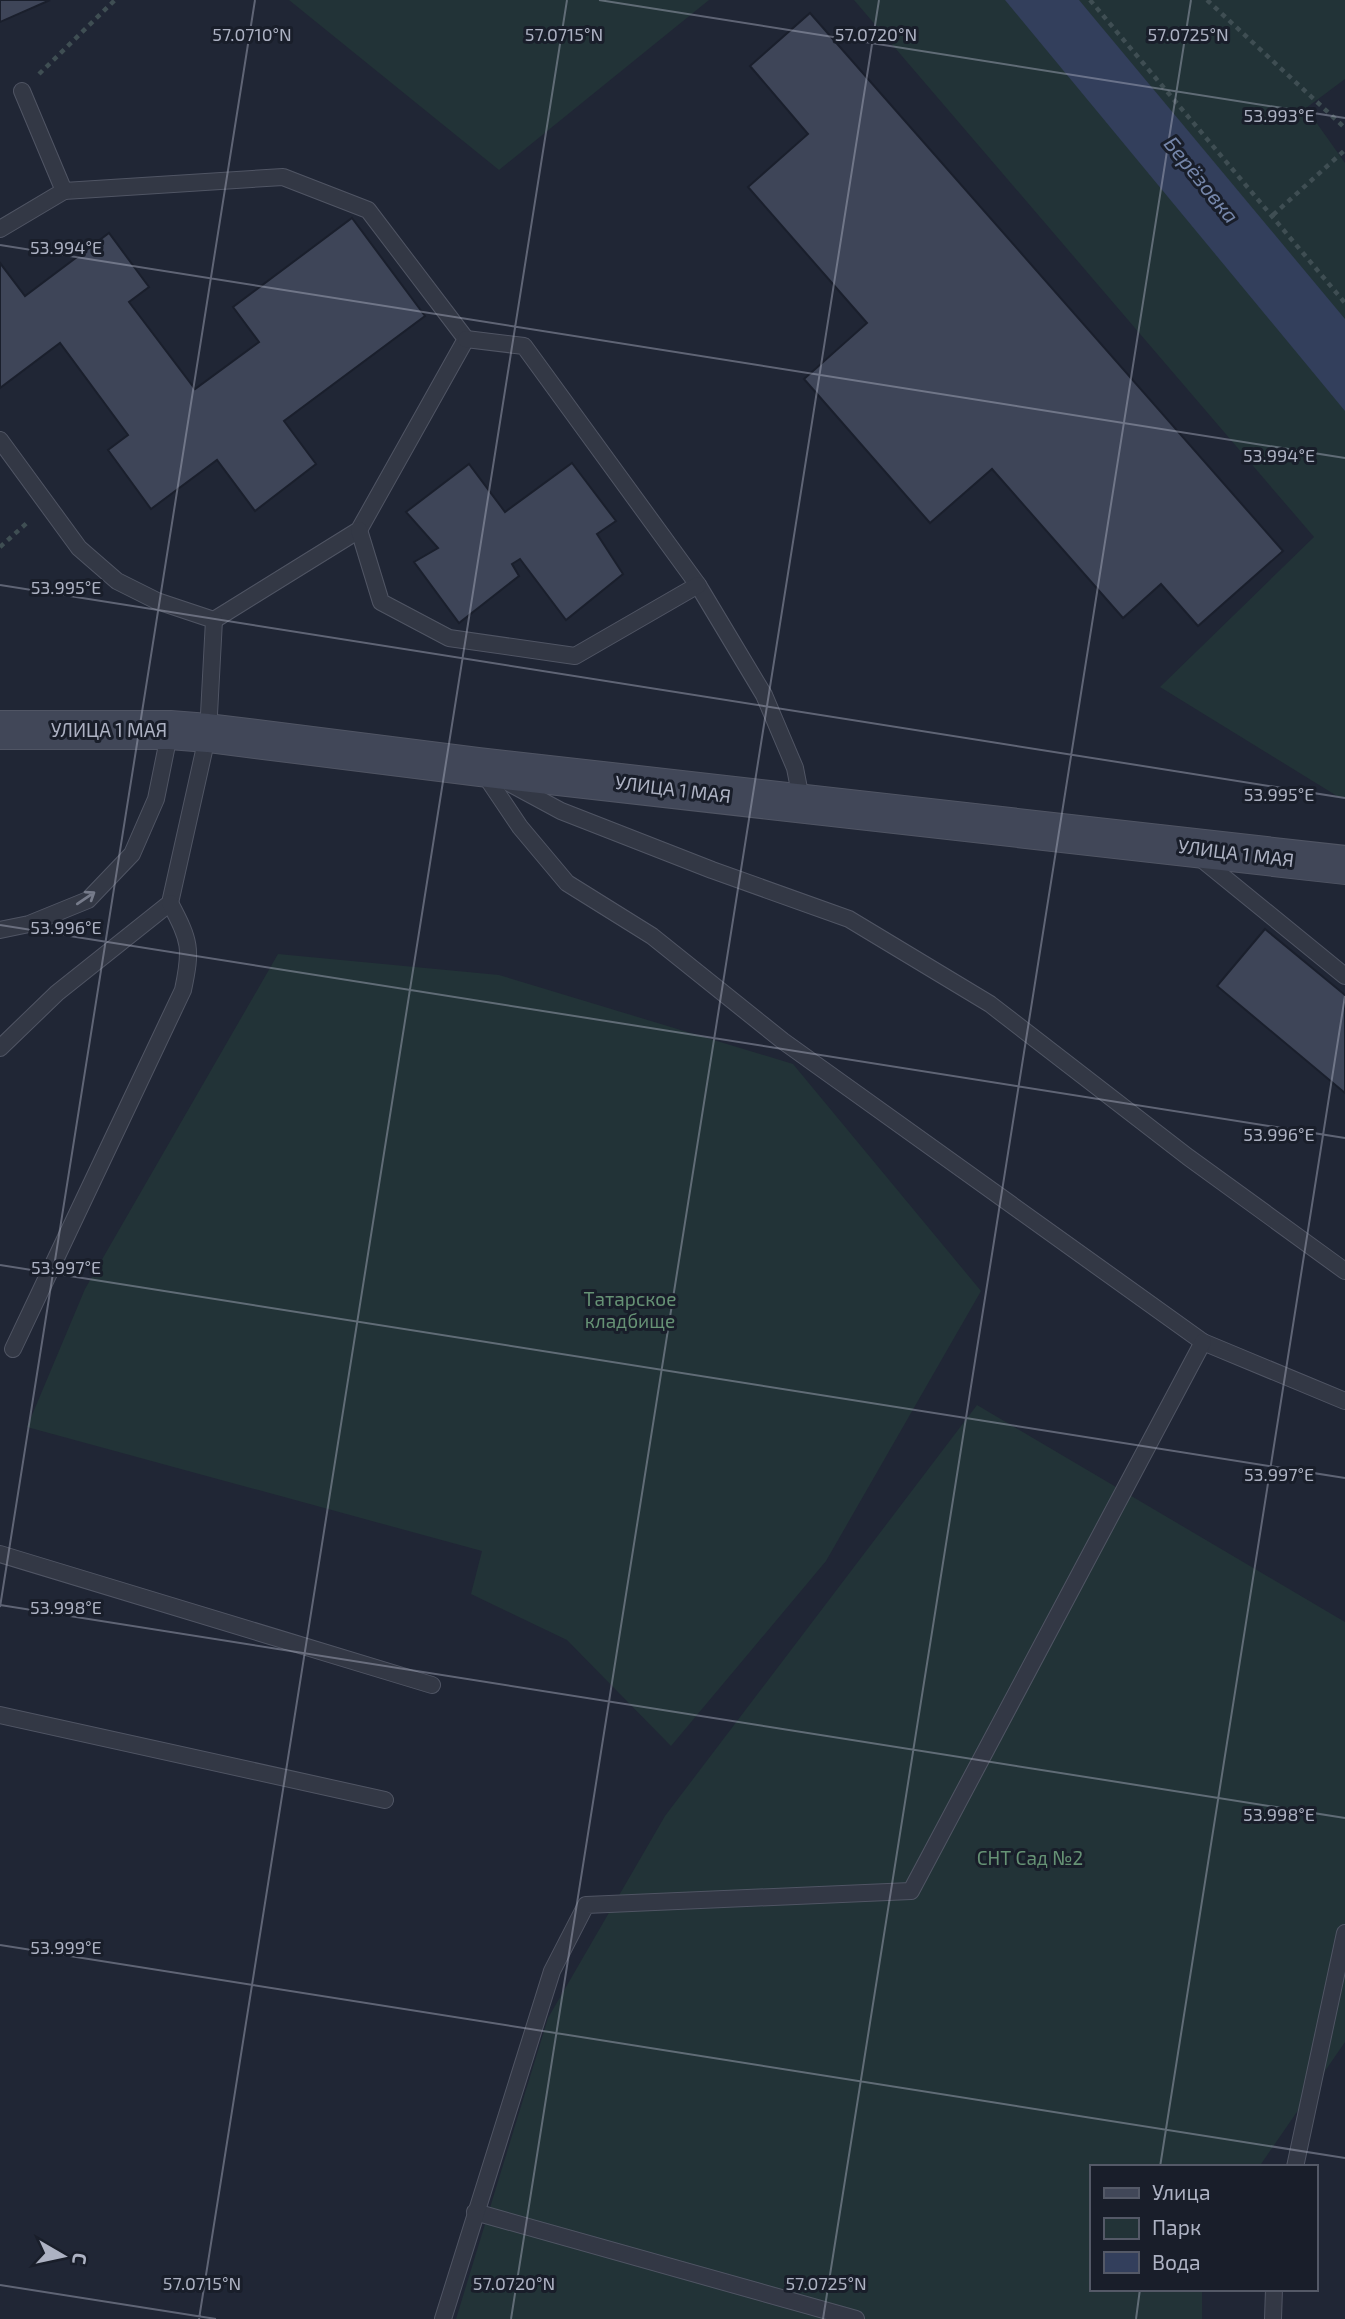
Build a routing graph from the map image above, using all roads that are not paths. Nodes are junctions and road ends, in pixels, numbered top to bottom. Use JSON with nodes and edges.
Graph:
{"nodes":[{"id":1,"x":22,"y":90,"type":"road end"},
{"id":2,"x":64,"y":191,"type":"junction"},
{"id":3,"x":0,"y":229,"type":"edge"},
{"id":4,"x":466,"y":339,"type":"junction"},
{"id":5,"x":0,"y":440,"type":"edge"},
{"id":6,"x":359,"y":530,"type":"junction"},
{"id":7,"x":698,"y":585,"type":"junction"},
{"id":8,"x":214,"y":620,"type":"junction"},
{"id":9,"x":0,"y":730,"type":"edge"},
{"id":10,"x":170,"y":730,"type":"junction"},
{"id":11,"x":208,"y":733,"type":"junction"},
{"id":12,"x":480,"y":767,"type":"junction"},
{"id":13,"x":802,"y":803,"type":"junction"},
{"id":14,"x":1186,"y":847,"type":"junction"},
{"id":15,"x":1345,"y":865,"type":"edge"},
{"id":16,"x":170,"y":903,"type":"junction"},
{"id":17,"x":0,"y":930,"type":"edge"},
{"id":18,"x":1345,"y":976,"type":"edge"},
{"id":19,"x":0,"y":1048,"type":"edge"},
{"id":20,"x":1345,"y":1271,"type":"edge"},
{"id":21,"x":1203,"y":1342,"type":"junction"},
{"id":22,"x":13,"y":1349,"type":"dead end"},
{"id":23,"x":1345,"y":1401,"type":"edge"},
{"id":24,"x":0,"y":1554,"type":"edge"},
{"id":25,"x":432,"y":1685,"type":"dead end"},
{"id":26,"x":0,"y":1715,"type":"edge"},
{"id":27,"x":385,"y":1800,"type":"dead end"},
{"id":28,"x":1345,"y":1933,"type":"edge"},
{"id":29,"x":1295,"y":2165,"type":"edge"},
{"id":30,"x":475,"y":2211,"type":"junction"},
{"id":31,"x":1274,"y":2291,"type":"edge"},
{"id":32,"x":443,"y":2319,"type":"edge"},
{"id":33,"x":856,"y":2319,"type":"edge"},
{"id":34,"x":1272,"y":2319,"type":"edge"}],
"edges":[{"from":1,"to":2,"type":"lane"},
{"from":2,"to":3,"type":"lane"},
{"from":2,"to":4,"type":"lane"},
{"from":4,"to":6,"type":"lane"},
{"from":4,"to":7,"type":"lane"},
{"from":5,"to":8,"type":"lane"},
{"from":6,"to":7,"type":"lane"},
{"from":6,"to":8,"type":"lane"},
{"from":7,"to":13,"type":"lane"},
{"from":8,"to":11,"type":"lane"},
{"from":9,"to":10,"type":"main road","name":"УЛИЦА 1 МАЯ"},
{"from":10,"to":11,"type":"main road","name":"УЛИЦА 1 МАЯ"},
{"from":17,"to":10,"type":"lane","one_way":true},
{"from":11,"to":12,"type":"main road","name":"УЛИЦА 1 МАЯ"},
{"from":11,"to":16,"type":"lane"},
{"from":12,"to":13,"type":"main road","name":"УЛИЦА 1 МАЯ"},
{"from":12,"to":20,"type":"lane"},
{"from":12,"to":21,"type":"lane"},
{"from":13,"to":14,"type":"main road","name":"УЛИЦА 1 МАЯ"},
{"from":14,"to":15,"type":"main road","name":"УЛИЦА 1 МАЯ"},
{"from":14,"to":18,"type":"lane"},
{"from":16,"to":19,"type":"lane"},
{"from":16,"to":22,"type":"lane"},
{"from":21,"to":23,"type":"lane"},
{"from":21,"to":30,"type":"lane"},
{"from":24,"to":25,"type":"lane"},
{"from":26,"to":27,"type":"lane"},
{"from":28,"to":29,"type":"lane"},
{"from":30,"to":32,"type":"lane"},
{"from":30,"to":33,"type":"lane"},
{"from":31,"to":34,"type":"lane"}]}
